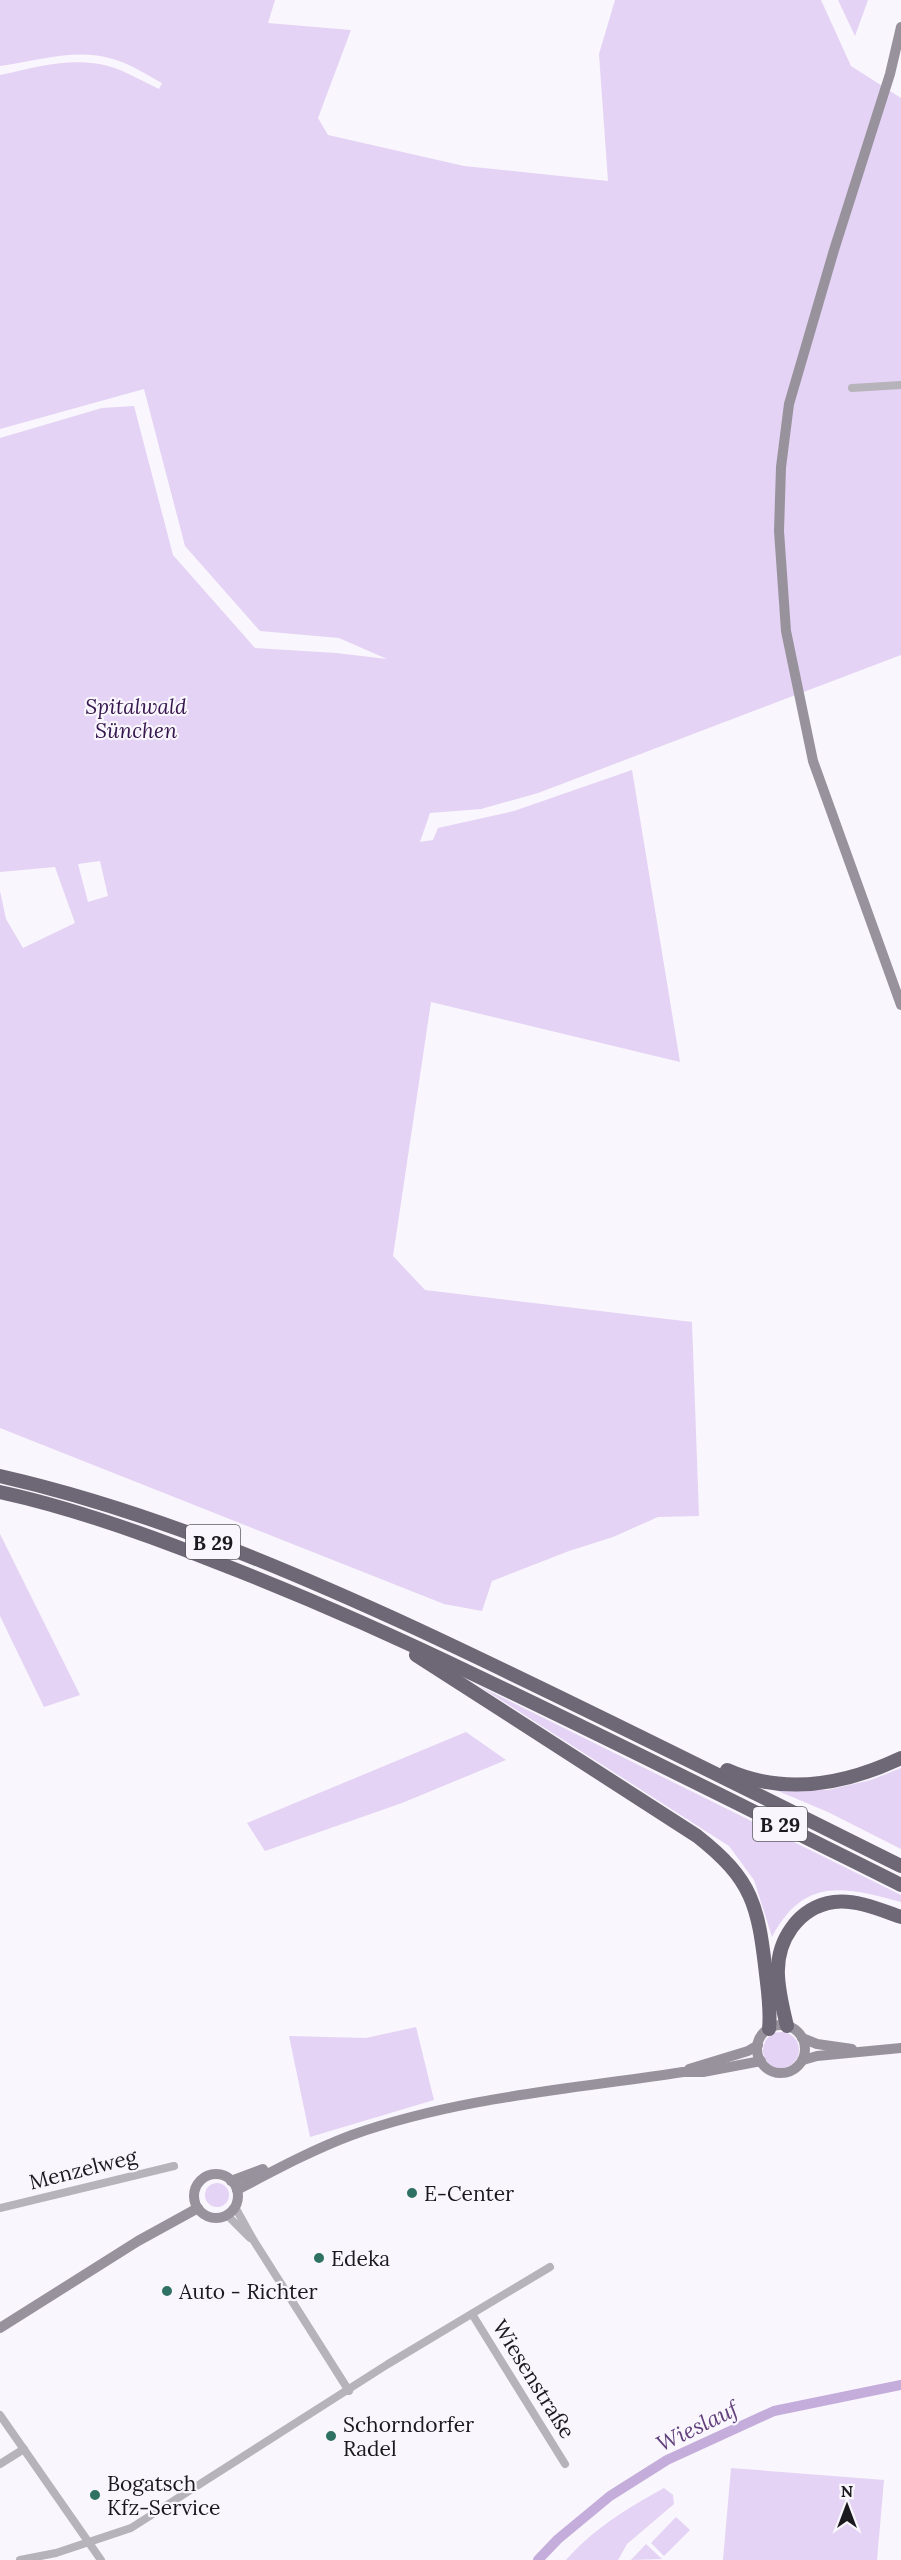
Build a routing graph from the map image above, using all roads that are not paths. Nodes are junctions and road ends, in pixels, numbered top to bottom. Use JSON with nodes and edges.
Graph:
{"nodes":[{"id":1,"x":901,"y":27,"type":"edge"},
{"id":2,"x":901,"y":385,"type":"edge"},
{"id":3,"x":852,"y":388,"type":"dead end"},
{"id":4,"x":901,"y":1005,"type":"edge"},
{"id":5,"x":0,"y":1476,"type":"edge"},
{"id":6,"x":0,"y":1492,"type":"edge"},
{"id":7,"x":394,"y":1636,"type":"junction"},
{"id":8,"x":682,"y":1756,"type":"junction"},
{"id":9,"x":901,"y":1758,"type":"edge"},
{"id":10,"x":901,"y":1866,"type":"edge"},
{"id":11,"x":901,"y":1885,"type":"edge"},
{"id":12,"x":901,"y":1917,"type":"edge"},
{"id":13,"x":787,"y":2026,"type":"junction"},
{"id":14,"x":769,"y":2029,"type":"junction"},
{"id":15,"x":802,"y":2038,"type":"junction"},
{"id":16,"x":758,"y":2045,"type":"junction"},
{"id":17,"x":901,"y":2048,"type":"edge"},
{"id":18,"x":862,"y":2051,"type":"junction"},
{"id":19,"x":803,"y":2060,"type":"junction"},
{"id":20,"x":760,"y":2061,"type":"junction"},
{"id":21,"x":683,"y":2072,"type":"junction"},
{"id":22,"x":174,"y":2166,"type":"dead end"},
{"id":23,"x":234,"y":2185,"type":"junction"},
{"id":24,"x":196,"y":2205,"type":"junction"},
{"id":25,"x":0,"y":2208,"type":"edge"},
{"id":26,"x":231,"y":2211,"type":"junction"},
{"id":27,"x":550,"y":2267,"type":"dead end"},
{"id":28,"x":472,"y":2314,"type":"junction"},
{"id":29,"x":0,"y":2328,"type":"edge"},
{"id":30,"x":350,"y":2391,"type":"junction"},
{"id":31,"x":0,"y":2415,"type":"edge"},
{"id":32,"x":24,"y":2449,"type":"junction"},
{"id":33,"x":0,"y":2464,"type":"edge"},
{"id":34,"x":565,"y":2464,"type":"dead end"},
{"id":35,"x":90,"y":2543,"type":"junction"},
{"id":36,"x":20,"y":2560,"type":"edge"},
{"id":37,"x":101,"y":2560,"type":"edge"}],
"edges":[{"from":1,"to":4,"type":"main road"},
{"from":2,"to":3,"type":"street"},
{"from":5,"to":8,"type":"highway","number":"B 29"},
{"from":6,"to":7,"type":"highway","number":"B 29"},
{"from":7,"to":11,"type":"highway","number":"B 29"},
{"from":7,"to":14,"type":"highway"},
{"from":8,"to":9,"type":"highway"},
{"from":8,"to":10,"type":"highway","number":"B 29"},
{"from":12,"to":13,"type":"highway"},
{"from":13,"to":14,"type":"main road"},
{"from":13,"to":15,"type":"main road"},
{"from":14,"to":16,"type":"main road"},
{"from":15,"to":18,"type":"main road"},
{"from":15,"to":19,"type":"main road"},
{"from":16,"to":20,"type":"main road"},
{"from":16,"to":21,"type":"main road"},
{"from":17,"to":18,"type":"main road"},
{"from":18,"to":19,"type":"main road"},
{"from":19,"to":20,"type":"main road"},
{"from":20,"to":21,"type":"main road"},
{"from":21,"to":23,"type":"main road"},
{"from":22,"to":25,"type":"street","name":"Menzelweg"},
{"from":23,"to":24,"type":"main road"},
{"from":23,"to":26,"type":"main road"},
{"from":24,"to":26,"type":"main road"},
{"from":24,"to":29,"type":"main road"},
{"from":26,"to":30,"type":"street"},
{"from":27,"to":28,"type":"street","name":"Wiesenstraße"},
{"from":28,"to":30,"type":"street","name":"Wiesenstraße"},
{"from":28,"to":34,"type":"street","name":"Wiesenstraße"},
{"from":30,"to":35,"type":"street","name":"Wiesenstraße"},
{"from":31,"to":32,"type":"street"},
{"from":32,"to":33,"type":"street"},
{"from":32,"to":35,"type":"street"},
{"from":35,"to":36,"type":"street","name":"Wiesenstraße"},
{"from":35,"to":37,"type":"street"}]}
